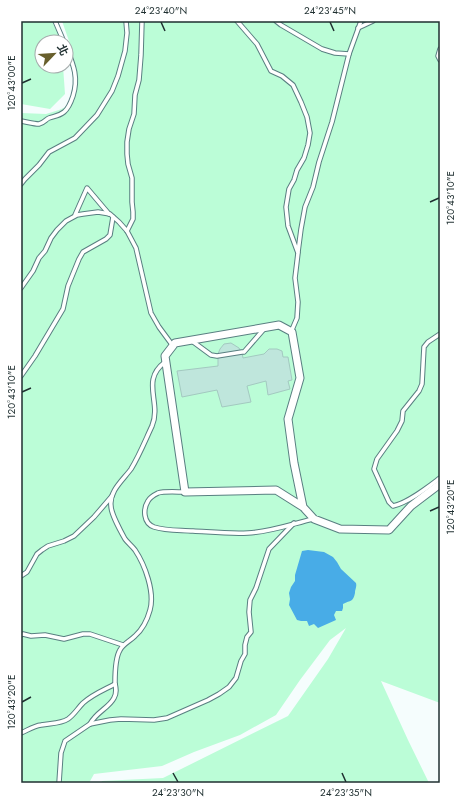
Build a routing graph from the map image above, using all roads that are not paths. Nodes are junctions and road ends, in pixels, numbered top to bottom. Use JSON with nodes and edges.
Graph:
{"nodes":[{"id":1,"x":54,"y":21,"type":"edge"},
{"id":2,"x":126,"y":21,"type":"edge"},
{"id":3,"x":142,"y":21,"type":"edge"},
{"id":4,"x":237,"y":21,"type":"edge"},
{"id":5,"x":276,"y":21,"type":"edge"},
{"id":6,"x":361,"y":21,"type":"edge"},
{"id":7,"x":373,"y":21,"type":"edge"},
{"id":8,"x":358,"y":28,"type":"junction"},
{"id":9,"x":60,"y":34,"type":"edge"},
{"id":10,"x":440,"y":49,"type":"edge"},
{"id":11,"x":349,"y":54,"type":"junction"},
{"id":12,"x":440,"y":60,"type":"edge"},
{"id":13,"x":74,"y":68,"type":"edge"},
{"id":14,"x":21,"y":121,"type":"edge"},
{"id":15,"x":21,"y":184,"type":"edge"},
{"id":16,"x":75,"y":216,"type":"junction"},
{"id":17,"x":111,"y":216,"type":"junction"},
{"id":18,"x":127,"y":231,"type":"junction"},
{"id":19,"x":298,"y":253,"type":"junction"},
{"id":20,"x":21,"y":288,"type":"edge"},
{"id":21,"x":265,"y":328,"type":"junction"},
{"id":22,"x":291,"y":332,"type":"junction"},
{"id":23,"x":440,"y":334,"type":"edge"},
{"id":24,"x":191,"y":340,"type":"junction"},
{"id":25,"x":173,"y":346,"type":"junction"},
{"id":26,"x":166,"y":361,"type":"junction"},
{"id":27,"x":21,"y":376,"type":"edge"},
{"id":28,"x":440,"y":478,"type":"edge"},
{"id":29,"x":440,"y":484,"type":"edge"},
{"id":30,"x":185,"y":492,"type":"junction"},
{"id":31,"x":112,"y":496,"type":"junction"},
{"id":32,"x":304,"y":507,"type":"junction"},
{"id":33,"x":314,"y":519,"type":"junction"},
{"id":34,"x":294,"y":523,"type":"junction"},
{"id":35,"x":21,"y":576,"type":"edge"},
{"id":36,"x":21,"y":635,"type":"edge"},
{"id":37,"x":123,"y":646,"type":"junction"},
{"id":38,"x":116,"y":684,"type":"junction"},
{"id":39,"x":90,"y":724,"type":"junction"},
{"id":40,"x":21,"y":733,"type":"edge"},
{"id":41,"x":59,"y":783,"type":"edge"}],
"edges":[{"from":1,"to":9,"type":"lane"},
{"from":2,"to":15,"type":"lane"},
{"from":3,"to":18,"type":"lane"},
{"from":4,"to":19,"type":"lane"},
{"from":5,"to":11,"type":"lane"},
{"from":6,"to":8,"type":"lane"},
{"from":7,"to":8,"type":"lane"},
{"from":8,"to":11,"type":"lane"},
{"from":10,"to":12,"type":"lane"},
{"from":11,"to":19,"type":"lane"},
{"from":13,"to":14,"type":"lane"},
{"from":16,"to":17,"type":"lane"},
{"from":16,"to":17,"type":"lane"},
{"from":16,"to":20,"type":"lane"},
{"from":17,"to":18,"type":"lane"},
{"from":17,"to":27,"type":"lane"},
{"from":18,"to":25,"type":"lane"},
{"from":19,"to":22,"type":"lane"},
{"from":21,"to":22,"type":"street"},
{"from":21,"to":24,"type":"street"},
{"from":21,"to":24,"type":"lane"},
{"from":22,"to":32,"type":"street"},
{"from":23,"to":28,"type":"lane"},
{"from":24,"to":25,"type":"street"},
{"from":25,"to":26,"type":"street"},
{"from":26,"to":30,"type":"street"},
{"from":26,"to":31,"type":"lane"},
{"from":29,"to":33,"type":"street"},
{"from":30,"to":32,"type":"street"},
{"from":30,"to":34,"type":"lane"},
{"from":31,"to":35,"type":"lane"},
{"from":31,"to":37,"type":"lane"},
{"from":32,"to":33,"type":"street"},
{"from":33,"to":34,"type":"lane"},
{"from":34,"to":39,"type":"lane"},
{"from":36,"to":37,"type":"lane"},
{"from":37,"to":38,"type":"lane"},
{"from":38,"to":39,"type":"lane"},
{"from":38,"to":40,"type":"lane"},
{"from":39,"to":41,"type":"lane"}]}
